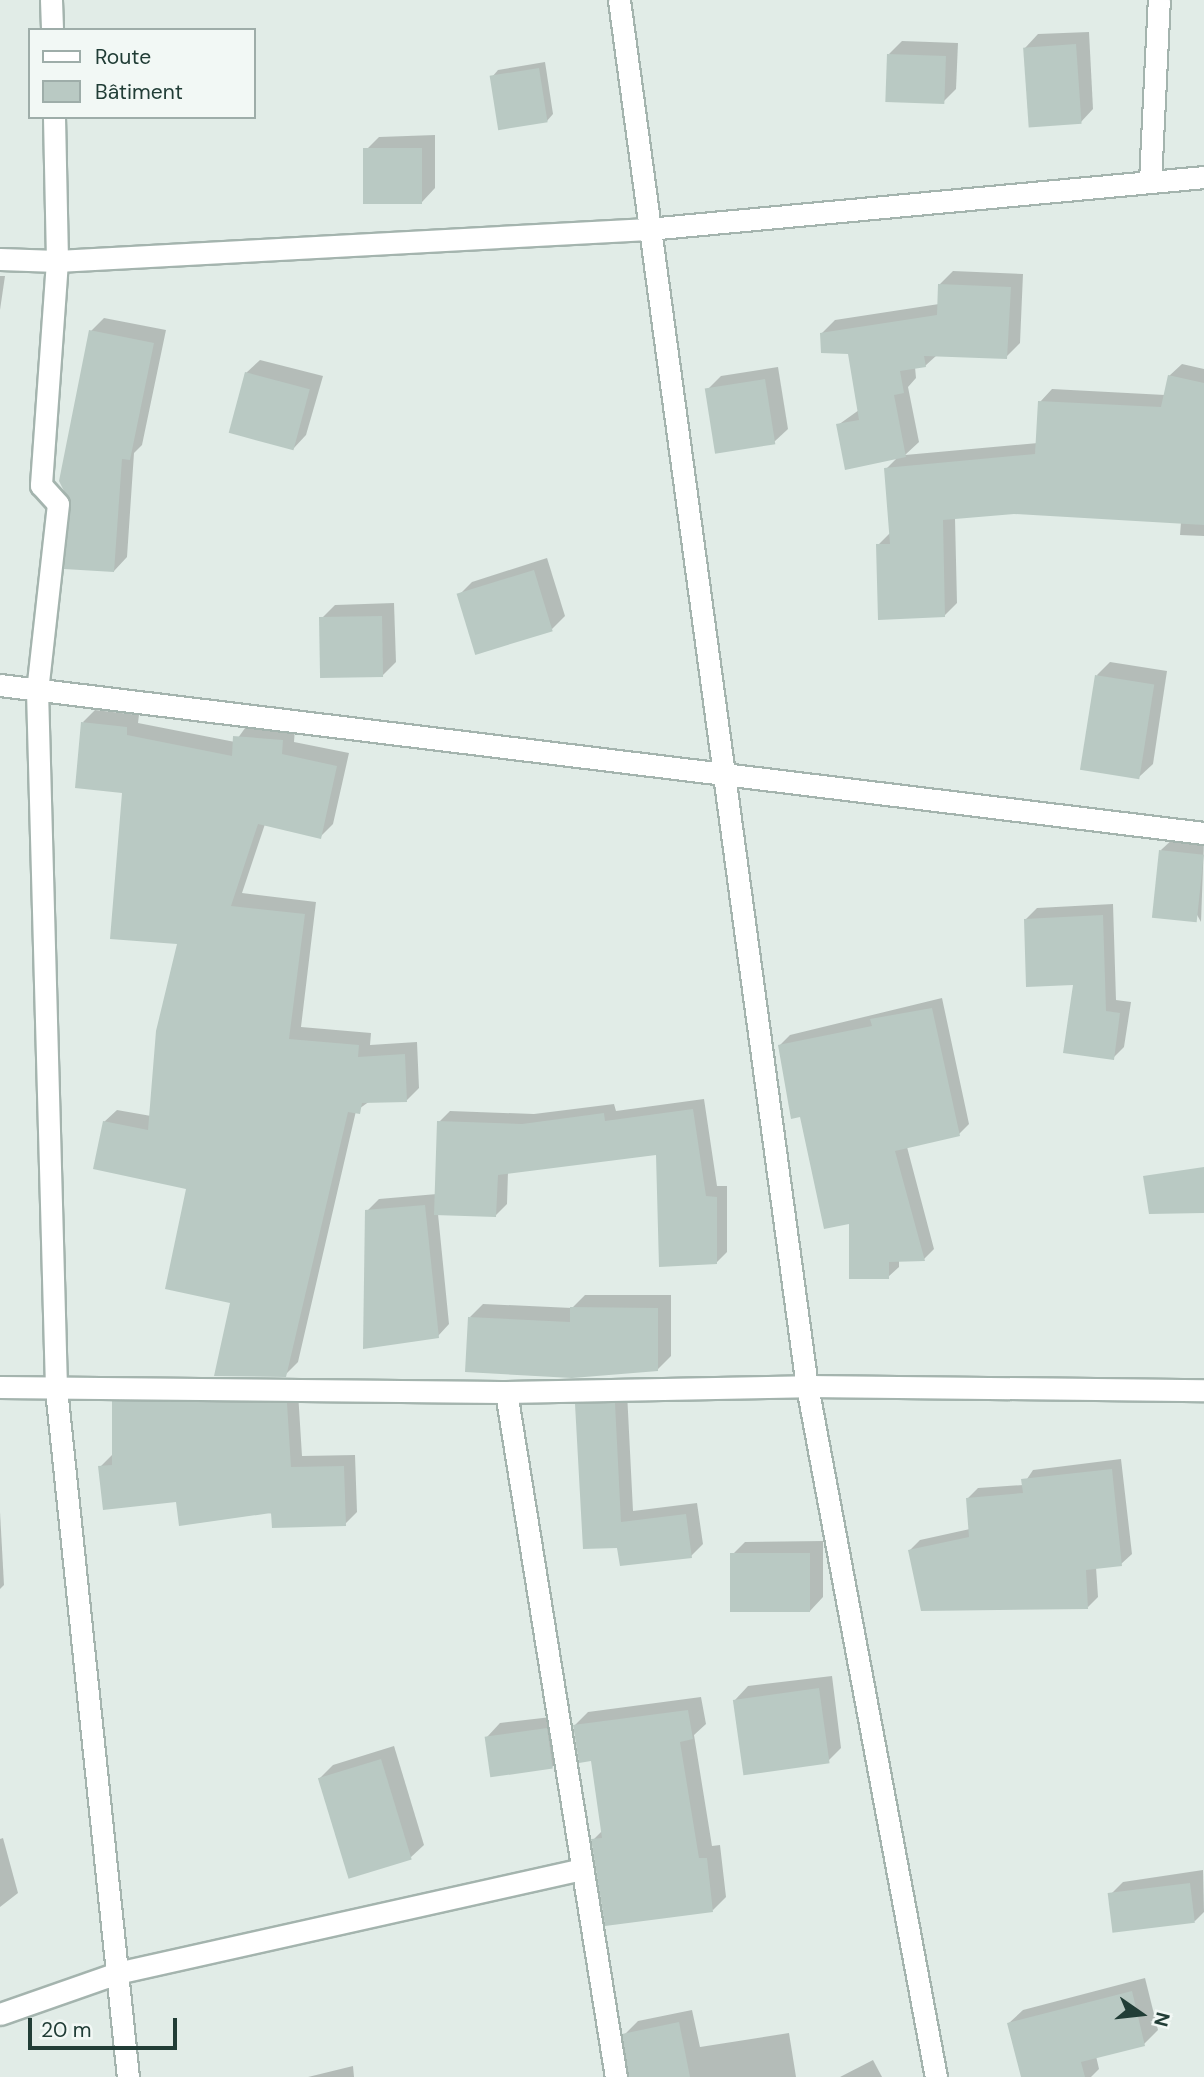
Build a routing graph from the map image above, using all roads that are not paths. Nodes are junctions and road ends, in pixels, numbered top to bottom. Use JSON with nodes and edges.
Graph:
{"nodes":[{"id":1,"x":51,"y":0,"type":"edge"},
{"id":2,"x":619,"y":0,"type":"edge"},
{"id":3,"x":1159,"y":0,"type":"edge"},
{"id":4,"x":52,"y":28,"type":"edge"},
{"id":5,"x":54,"y":119,"type":"edge"},
{"id":6,"x":1204,"y":177,"type":"edge"},
{"id":7,"x":1150,"y":181,"type":"junction"},
{"id":8,"x":648,"y":229,"type":"junction"},
{"id":9,"x":0,"y":259,"type":"edge"},
{"id":10,"x":57,"y":261,"type":"junction"},
{"id":11,"x":0,"y":685,"type":"edge"},
{"id":12,"x":37,"y":690,"type":"junction"},
{"id":13,"x":723,"y":776,"type":"junction"},
{"id":14,"x":1204,"y":833,"type":"edge"},
{"id":15,"x":807,"y":1386,"type":"junction"},
{"id":16,"x":0,"y":1387,"type":"edge"},
{"id":17,"x":56,"y":1389,"type":"junction"},
{"id":18,"x":1204,"y":1390,"type":"edge"},
{"id":19,"x":506,"y":1392,"type":"junction"},
{"id":20,"x":582,"y":1868,"type":"junction"},
{"id":21,"x":117,"y":1973,"type":"junction"},
{"id":22,"x":0,"y":2014,"type":"edge"},
{"id":23,"x":128,"y":2077,"type":"edge"},
{"id":24,"x":616,"y":2077,"type":"edge"},
{"id":25,"x":936,"y":2077,"type":"edge"}],
"edges":[{"from":1,"to":4,"type":"street"},
{"from":2,"to":8,"type":"street"},
{"from":3,"to":7,"type":"street"},
{"from":5,"to":10,"type":"street"},
{"from":6,"to":7,"type":"street"},
{"from":7,"to":8,"type":"street"},
{"from":8,"to":10,"type":"street"},
{"from":8,"to":13,"type":"street"},
{"from":9,"to":10,"type":"street"},
{"from":10,"to":12,"type":"street"},
{"from":11,"to":12,"type":"street"},
{"from":12,"to":13,"type":"street"},
{"from":12,"to":17,"type":"street"},
{"from":13,"to":14,"type":"street"},
{"from":13,"to":15,"type":"street"},
{"from":15,"to":18,"type":"street"},
{"from":15,"to":19,"type":"street"},
{"from":15,"to":25,"type":"street"},
{"from":16,"to":17,"type":"street"},
{"from":17,"to":19,"type":"street"},
{"from":17,"to":21,"type":"street"},
{"from":19,"to":20,"type":"street"},
{"from":20,"to":21,"type":"street"},
{"from":20,"to":24,"type":"street"},
{"from":21,"to":22,"type":"street"},
{"from":21,"to":23,"type":"street"}]}
